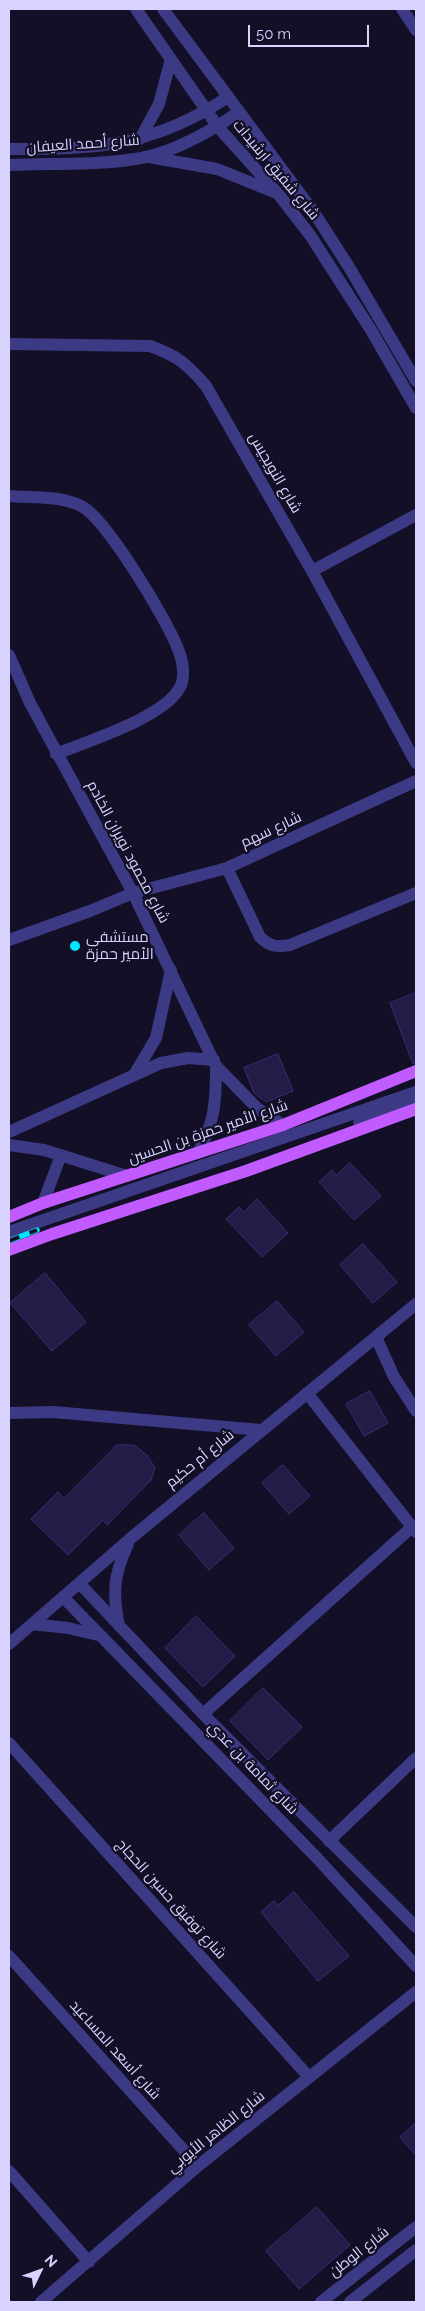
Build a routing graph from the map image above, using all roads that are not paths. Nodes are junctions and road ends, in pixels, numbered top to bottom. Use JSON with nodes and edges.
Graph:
{"nodes":[{"id":1,"x":136,"y":9,"type":"edge"},
{"id":2,"x":163,"y":9,"type":"edge"},
{"id":3,"x":402,"y":9,"type":"edge"},
{"id":4,"x":416,"y":30,"type":"edge"},
{"id":5,"x":171,"y":59,"type":"junction"},
{"id":6,"x":228,"y":97,"type":"junction"},
{"id":7,"x":206,"y":111,"type":"junction"},
{"id":8,"x":239,"y":112,"type":"junction"},
{"id":9,"x":218,"y":127,"type":"junction"},
{"id":10,"x":140,"y":139,"type":"junction"},
{"id":11,"x":9,"y":149,"type":"edge"},
{"id":12,"x":147,"y":157,"type":"junction"},
{"id":13,"x":9,"y":165,"type":"edge"},
{"id":14,"x":279,"y":194,"type":"junction"},
{"id":15,"x":9,"y":344,"type":"edge"},
{"id":16,"x":416,"y":381,"type":"edge"},
{"id":17,"x":416,"y":408,"type":"edge"},
{"id":18,"x":9,"y":496,"type":"edge"},
{"id":19,"x":416,"y":515,"type":"edge"},
{"id":20,"x":312,"y":571,"type":"junction"},
{"id":21,"x":9,"y":656,"type":"edge"},
{"id":22,"x":56,"y":754,"type":"junction"},
{"id":23,"x":416,"y":763,"type":"edge"},
{"id":24,"x":416,"y":781,"type":"edge"},
{"id":25,"x":227,"y":868,"type":"junction"},
{"id":26,"x":133,"y":893,"type":"junction"},
{"id":27,"x":416,"y":893,"type":"edge"},
{"id":28,"x":9,"y":940,"type":"edge"},
{"id":29,"x":171,"y":970,"type":"junction"},
{"id":30,"x":215,"y":1063,"type":"junction"},
{"id":31,"x":416,"y":1071,"type":"edge"},
{"id":32,"x":134,"y":1075,"type":"junction"},
{"id":33,"x":416,"y":1092,"type":"edge"},
{"id":34,"x":416,"y":1102,"type":"edge"},
{"id":35,"x":416,"y":1109,"type":"edge"},
{"id":36,"x":283,"y":1125,"type":"junction"},
{"id":37,"x":9,"y":1132,"type":"edge"},
{"id":38,"x":9,"y":1145,"type":"edge"},
{"id":39,"x":198,"y":1153,"type":"junction"},
{"id":40,"x":61,"y":1155,"type":"junction"},
{"id":41,"x":127,"y":1176,"type":"junction"},
{"id":42,"x":42,"y":1203,"type":"junction"},
{"id":43,"x":9,"y":1217,"type":"edge"},
{"id":44,"x":9,"y":1232,"type":"edge"},
{"id":45,"x":9,"y":1241,"type":"edge"},
{"id":46,"x":9,"y":1250,"type":"edge"},
{"id":47,"x":416,"y":1304,"type":"edge"},
{"id":48,"x":376,"y":1337,"type":"junction"},
{"id":49,"x":307,"y":1393,"type":"junction"},
{"id":50,"x":416,"y":1411,"type":"edge"},
{"id":51,"x":9,"y":1413,"type":"edge"},
{"id":52,"x":261,"y":1430,"type":"junction"},
{"id":53,"x":414,"y":1530,"type":"edge"},
{"id":54,"x":131,"y":1538,"type":"junction"},
{"id":55,"x":79,"y":1583,"type":"junction"},
{"id":56,"x":63,"y":1597,"type":"junction"},
{"id":57,"x":32,"y":1624,"type":"junction"},
{"id":58,"x":119,"y":1626,"type":"junction"},
{"id":59,"x":99,"y":1636,"type":"junction"},
{"id":60,"x":9,"y":1644,"type":"edge"},
{"id":61,"x":203,"y":1714,"type":"junction"},
{"id":62,"x":9,"y":1743,"type":"edge"},
{"id":63,"x":416,"y":1758,"type":"edge"},
{"id":64,"x":329,"y":1841,"type":"junction"},
{"id":65,"x":416,"y":1927,"type":"edge"},
{"id":66,"x":9,"y":1956,"type":"edge"},
{"id":67,"x":416,"y":1966,"type":"edge"},
{"id":68,"x":416,"y":1992,"type":"edge"},
{"id":69,"x":309,"y":2077,"type":"junction"},
{"id":70,"x":198,"y":2166,"type":"junction"},
{"id":71,"x":9,"y":2172,"type":"edge"},
{"id":72,"x":416,"y":2227,"type":"edge"},
{"id":73,"x":416,"y":2250,"type":"edge"},
{"id":74,"x":89,"y":2262,"type":"junction"},
{"id":75,"x":41,"y":2302,"type":"edge"},
{"id":76,"x":321,"y":2302,"type":"edge"},
{"id":77,"x":350,"y":2302,"type":"edge"}],
"edges":[{"from":1,"to":5,"type":"street","name":"شارع شفيق ارشيدات"},
{"from":2,"to":6,"type":"street","name":"شارع شفيق ارشيدات"},
{"from":3,"to":4,"type":"street"},
{"from":5,"to":7,"type":"street","name":"شارع شفيق ارشيدات"},
{"from":5,"to":10,"type":"street"},
{"from":6,"to":7,"type":"street","name":"شارع أحمد العيفان"},
{"from":6,"to":8,"type":"street","name":"شارع شفيق ارشيدات"},
{"from":7,"to":9,"type":"street","name":"شارع شفيق ارشيدات"},
{"from":7,"to":10,"type":"street","name":"شارع أحمد العيفان"},
{"from":8,"to":9,"type":"street","name":"شارع أحمد العيفان"},
{"from":8,"to":16,"type":"street","name":"شارع شفيق ارشيدات"},
{"from":9,"to":12,"type":"street","name":"شارع أحمد العيفان"},
{"from":9,"to":14,"type":"street","name":"شارع شفيق ارشيدات"},
{"from":10,"to":11,"type":"street","name":"شارع أحمد العيفان"},
{"from":12,"to":13,"type":"street","name":"شارع أحمد العيفان"},
{"from":12,"to":14,"type":"street"},
{"from":14,"to":17,"type":"street","name":"شارع شفيق ارشيدات"},
{"from":15,"to":20,"type":"street","name":"شارع النويجيس"},
{"from":18,"to":22,"type":"street"},
{"from":19,"to":20,"type":"street"},
{"from":20,"to":23,"type":"street","name":"شارع النويجيس"},
{"from":21,"to":22,"type":"street","name":"شارع محمود نويران الخادم"},
{"from":22,"to":26,"type":"street","name":"شارع محمود نويران الخادم"},
{"from":24,"to":25,"type":"street","name":"شارع سهم"},
{"from":25,"to":26,"type":"street","name":"شارع سهم"},
{"from":25,"to":27,"type":"street"},
{"from":26,"to":28,"type":"street","name":"شارع سهم"},
{"from":26,"to":29,"type":"street","name":"شارع محمود نويران الخادم"},
{"from":29,"to":30,"type":"street","name":"شارع محمود نويران الخادم"},
{"from":29,"to":32,"type":"street"},
{"from":30,"to":32,"type":"street"},
{"from":30,"to":36,"type":"street","name":"شارع محمود نويران الخادم"},
{"from":30,"to":39,"type":"street","name":"شارع محمود نويران الخادم"},
{"from":31,"to":36,"type":"main road","name":"شارع الأمير حمزة بن الحسين"},
{"from":32,"to":37,"type":"street"},
{"from":33,"to":44,"type":"street"},
{"from":34,"to":45,"type":"street"},
{"from":35,"to":46,"type":"main road"},
{"from":36,"to":39,"type":"main road","name":"شارع الأمير حمزة بن الحسين"},
{"from":38,"to":40,"type":"street"},
{"from":39,"to":41,"type":"main road","name":"شارع الأمير حمزة بن الحسين"},
{"from":40,"to":41,"type":"street"},
{"from":40,"to":42,"type":"street"},
{"from":41,"to":42,"type":"main road","name":"شارع الأمير حمزة بن الحسين"},
{"from":42,"to":43,"type":"main road","name":"شارع الأمير حمزة بن الحسين"},
{"from":47,"to":48,"type":"street","name":"شارع أم حكيم"},
{"from":48,"to":49,"type":"street","name":"شارع أم حكيم"},
{"from":48,"to":50,"type":"street"},
{"from":49,"to":52,"type":"street","name":"شارع أم حكيم"},
{"from":49,"to":53,"type":"street"},
{"from":51,"to":52,"type":"street"},
{"from":52,"to":54,"type":"street","name":"شارع أم حكيم"},
{"from":53,"to":61,"type":"street"},
{"from":54,"to":55,"type":"street","name":"شارع أم حكيم"},
{"from":54,"to":58,"type":"street"},
{"from":55,"to":56,"type":"street","name":"شارع أم حكيم"},
{"from":55,"to":58,"type":"street","name":"شارع ثمامة بن عدي"},
{"from":56,"to":57,"type":"street","name":"شارع أم حكيم"},
{"from":56,"to":59,"type":"street","name":"شارع ثمامة بن عدي"},
{"from":57,"to":59,"type":"street"},
{"from":57,"to":60,"type":"street","name":"شارع أم حكيم"},
{"from":58,"to":61,"type":"street","name":"شارع ثمامة بن عدي"},
{"from":59,"to":67,"type":"street","name":"شارع ثمامة بن عدي"},
{"from":61,"to":64,"type":"street","name":"شارع ثمامة بن عدي"},
{"from":62,"to":69,"type":"street","name":"شارع توفيق حسين الحجاج"},
{"from":63,"to":64,"type":"street"},
{"from":64,"to":65,"type":"street","name":"شارع ثمامة بن عدي"},
{"from":66,"to":70,"type":"street","name":"شارع أسعد المساعيد"},
{"from":68,"to":69,"type":"street","name":"شارع الظاهر الأيوبي"},
{"from":69,"to":70,"type":"street","name":"شارع الظاهر الأيوبي"},
{"from":70,"to":74,"type":"street","name":"شارع الظاهر الأيوبي"},
{"from":71,"to":74,"type":"street"},
{"from":72,"to":76,"type":"street","name":"شارع الوطن"},
{"from":73,"to":77,"type":"street"},
{"from":74,"to":75,"type":"street","name":"شارع الظاهر الأيوبي"}]}
